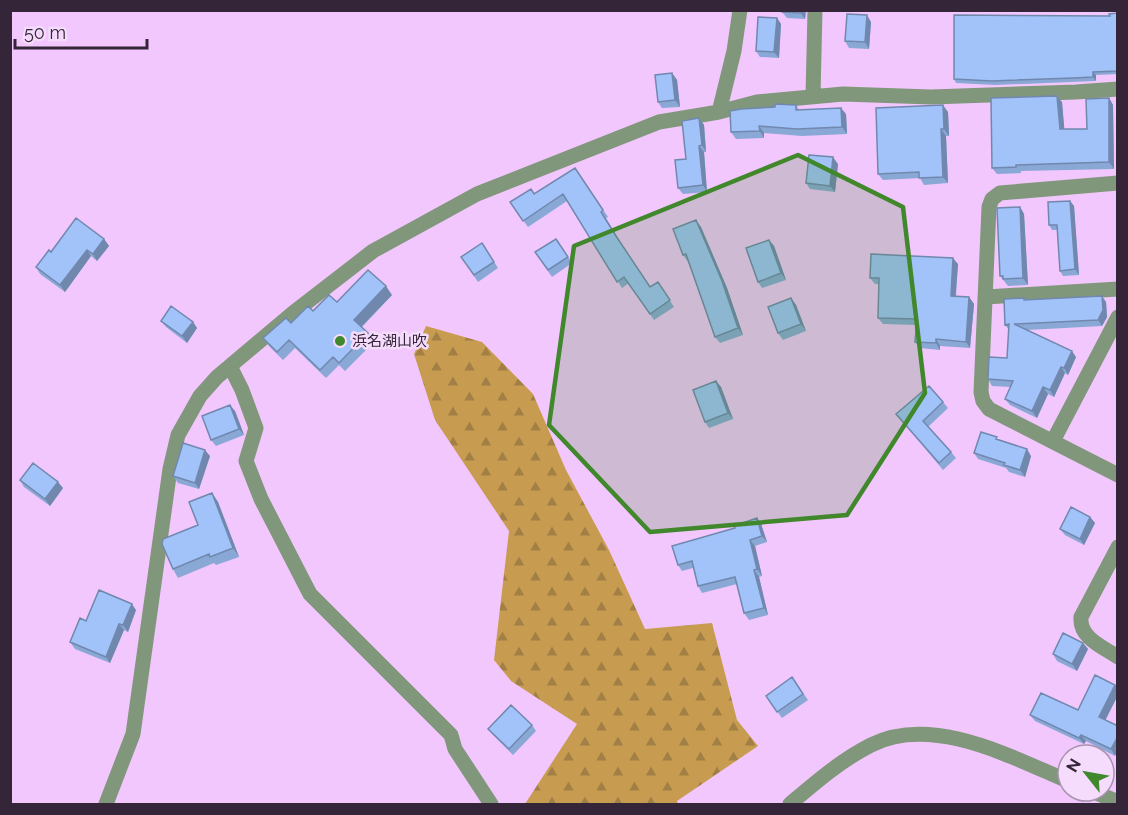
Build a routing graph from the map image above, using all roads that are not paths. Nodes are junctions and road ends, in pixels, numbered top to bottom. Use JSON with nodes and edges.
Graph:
{"nodes":[{"id":1,"x":740,"y":10,"type":"edge"},
{"id":2,"x":816,"y":10,"type":"edge"},
{"id":3,"x":1118,"y":89,"type":"edge"},
{"id":4,"x":813,"y":96,"type":"junction"},
{"id":5,"x":719,"y":112,"type":"junction"},
{"id":6,"x":1118,"y":183,"type":"edge"},
{"id":7,"x":1118,"y":289,"type":"edge"},
{"id":8,"x":986,"y":297,"type":"junction"},
{"id":9,"x":1118,"y":317,"type":"edge"},
{"id":10,"x":230,"y":366,"type":"junction"},
{"id":11,"x":1053,"y":441,"type":"junction"},
{"id":12,"x":1118,"y":475,"type":"edge"},
{"id":13,"x":1118,"y":547,"type":"edge"},
{"id":14,"x":1118,"y":657,"type":"edge"},
{"id":15,"x":1056,"y":776,"type":"edge"},
{"id":16,"x":106,"y":804,"type":"edge"},
{"id":17,"x":491,"y":804,"type":"edge"},
{"id":18,"x":790,"y":804,"type":"edge"}],
"edges":[{"from":1,"to":5,"type":"street"},
{"from":2,"to":4,"type":"street"},
{"from":3,"to":4,"type":"street"},
{"from":4,"to":5,"type":"street"},
{"from":5,"to":10,"type":"street"},
{"from":6,"to":8,"type":"street"},
{"from":7,"to":8,"type":"street"},
{"from":8,"to":11,"type":"street"},
{"from":9,"to":11,"type":"street"},
{"from":10,"to":16,"type":"street"},
{"from":10,"to":17,"type":"street"},
{"from":11,"to":12,"type":"street"},
{"from":13,"to":14,"type":"street"},
{"from":15,"to":18,"type":"street"}]}
